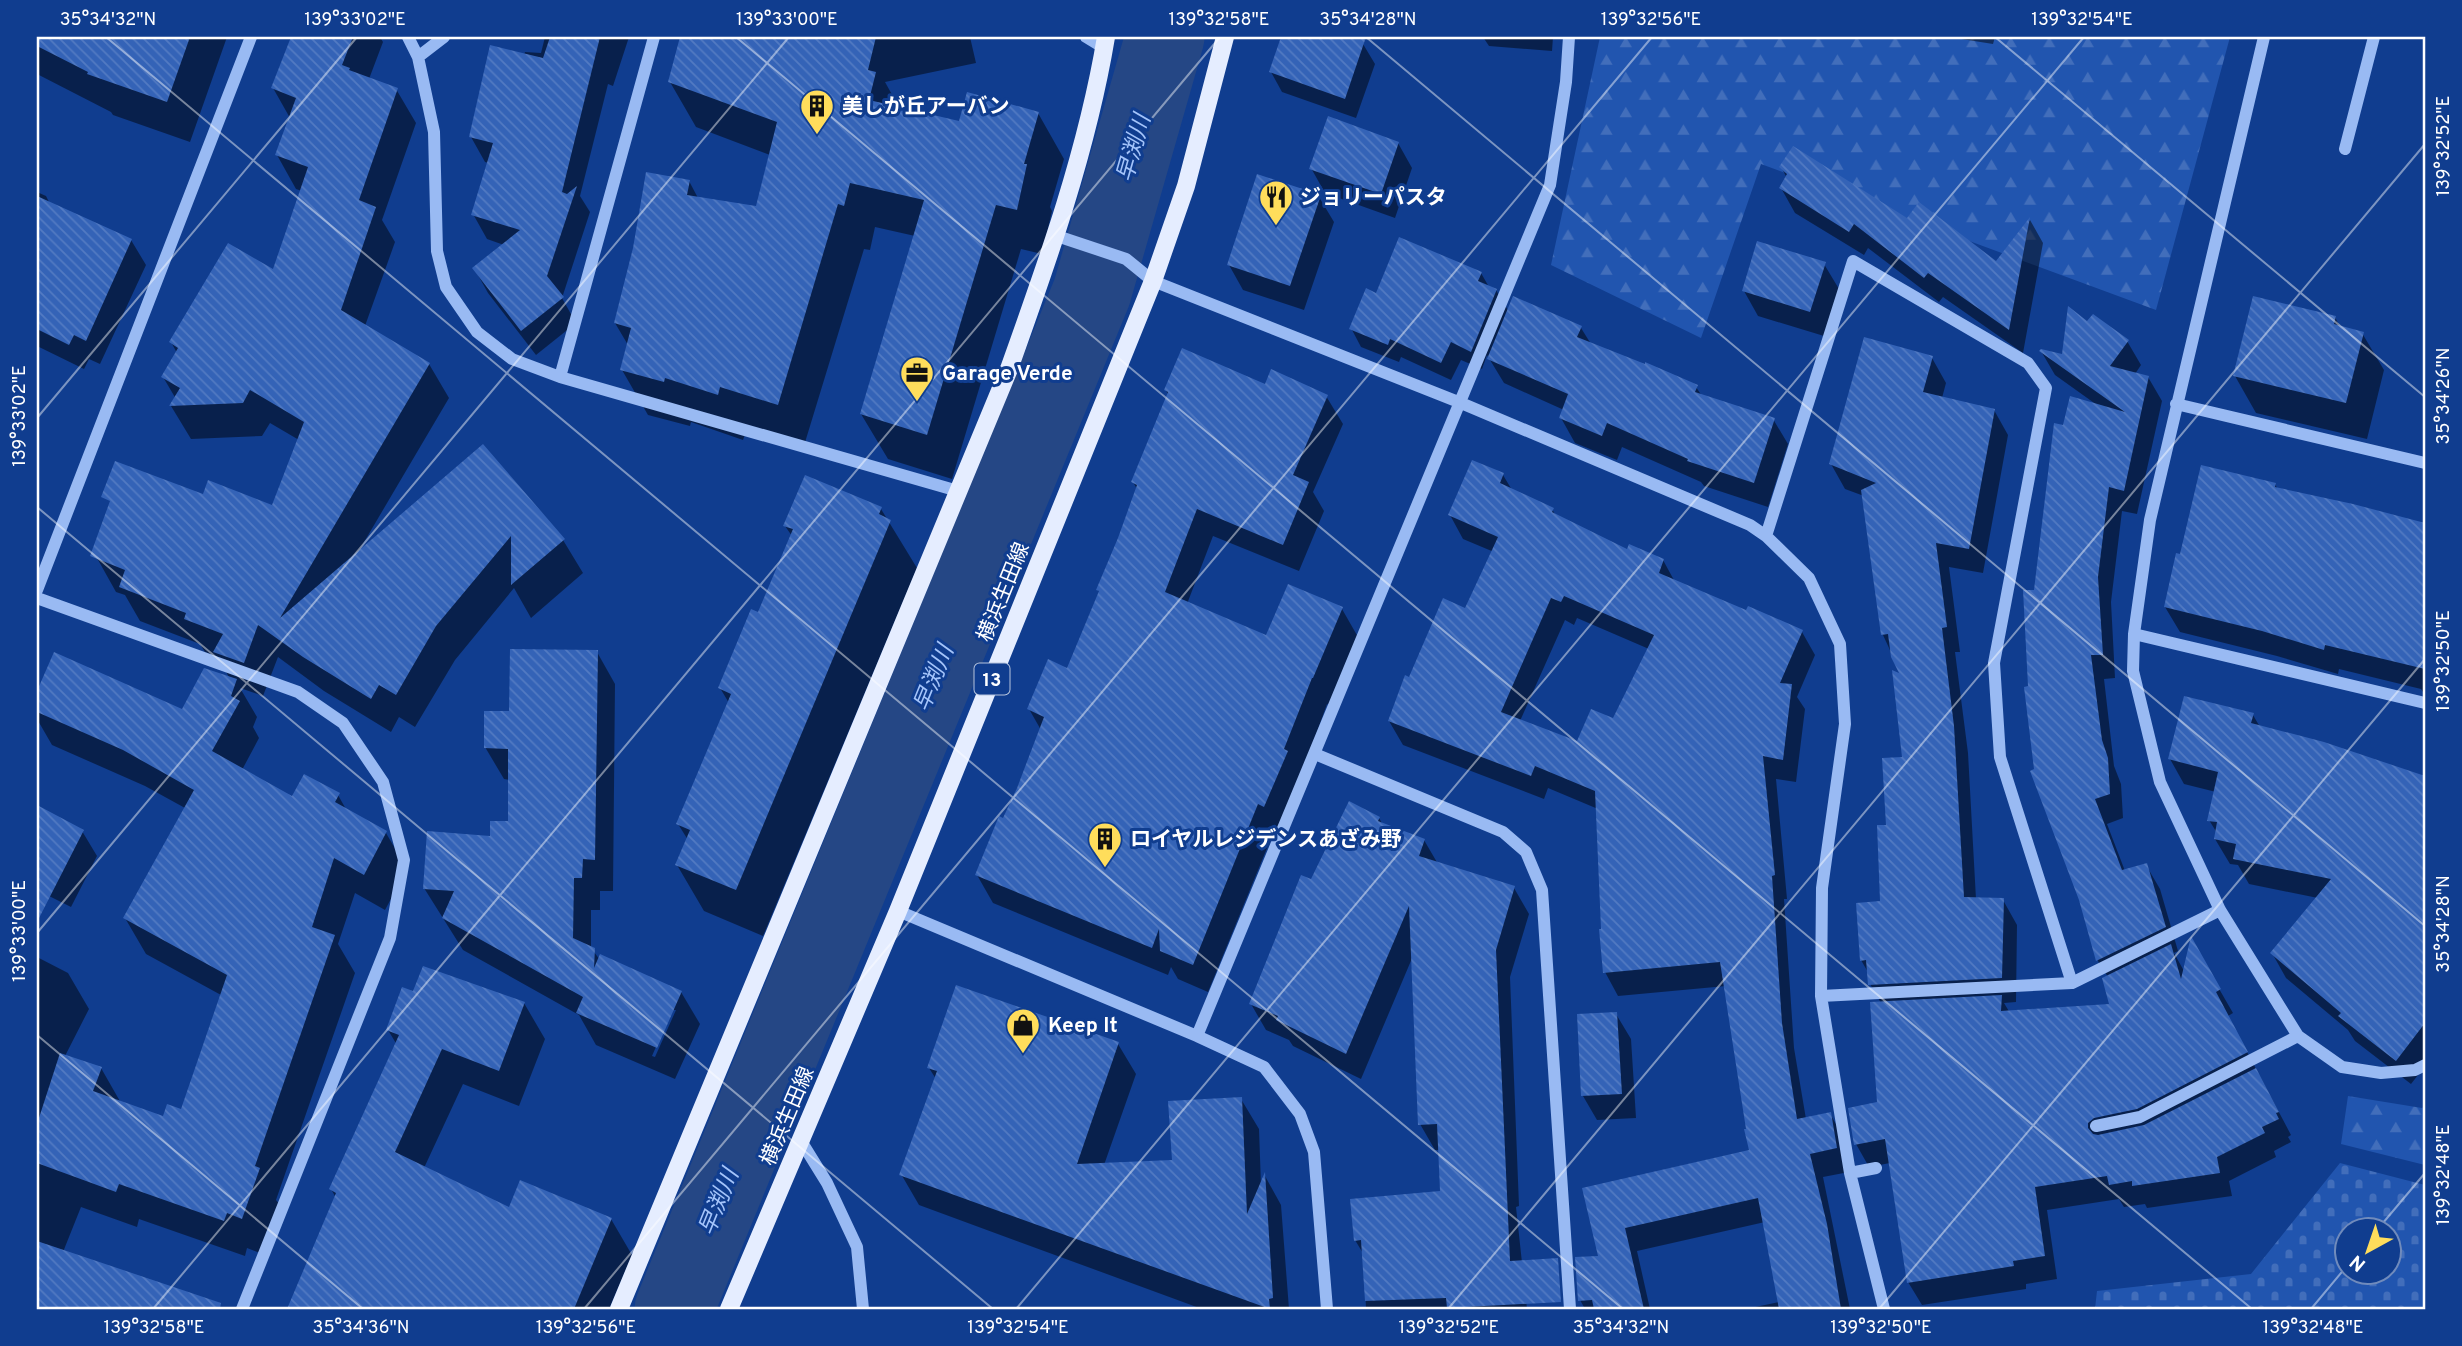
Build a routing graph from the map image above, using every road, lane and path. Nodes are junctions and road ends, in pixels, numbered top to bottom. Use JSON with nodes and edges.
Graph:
{"nodes":[{"id":1,"x":251,"y":37,"type":"edge"},
{"id":2,"x":408,"y":37,"type":"edge"},
{"id":3,"x":444,"y":37,"type":"edge"},
{"id":4,"x":654,"y":37,"type":"edge"},
{"id":5,"x":1086,"y":37,"type":"edge"},
{"id":6,"x":1225,"y":37,"type":"edge"},
{"id":7,"x":1569,"y":37,"type":"edge"},
{"id":8,"x":2264,"y":37,"type":"edge"},
{"id":9,"x":2374,"y":37,"type":"edge"},
{"id":10,"x":1105,"y":42,"type":"edge"},
{"id":11,"x":418,"y":57,"type":"junction"},
{"id":12,"x":2345,"y":149,"type":"dead end"},
{"id":13,"x":1057,"y":236,"type":"junction"},
{"id":14,"x":1153,"y":281,"type":"junction"},
{"id":15,"x":560,"y":377,"type":"junction"},
{"id":16,"x":1461,"y":402,"type":"junction"},
{"id":17,"x":2176,"y":404,"type":"junction"},
{"id":18,"x":2425,"y":463,"type":"edge"},
{"id":19,"x":958,"y":491,"type":"junction"},
{"id":20,"x":1766,"y":536,"type":"junction"},
{"id":21,"x":37,"y":590,"type":"edge"},
{"id":22,"x":37,"y":598,"type":"edge"},
{"id":23,"x":2134,"y":634,"type":"junction"},
{"id":24,"x":2425,"y":703,"type":"edge"},
{"id":25,"x":1315,"y":754,"type":"junction"},
{"id":26,"x":2220,"y":910,"type":"junction"},
{"id":27,"x":898,"y":911,"type":"junction"},
{"id":28,"x":2072,"y":983,"type":"junction"},
{"id":29,"x":1821,"y":996,"type":"junction"},
{"id":30,"x":1197,"y":1036,"type":"junction"},
{"id":31,"x":2298,"y":1036,"type":"junction"},
{"id":32,"x":2425,"y":1065,"type":"edge"},
{"id":33,"x":2096,"y":1126,"type":"dead end"},
{"id":34,"x":801,"y":1141,"type":"junction"},
{"id":35,"x":1876,"y":1168,"type":"dead end"},
{"id":36,"x":1850,"y":1173,"type":"junction"},
{"id":37,"x":242,"y":1309,"type":"edge"},
{"id":38,"x":619,"y":1309,"type":"edge"},
{"id":39,"x":729,"y":1309,"type":"edge"},
{"id":40,"x":863,"y":1309,"type":"edge"},
{"id":41,"x":1327,"y":1309,"type":"edge"},
{"id":42,"x":1570,"y":1309,"type":"edge"},
{"id":43,"x":1884,"y":1309,"type":"edge"}],
"edges":[{"from":1,"to":21,"type":"street"},
{"from":2,"to":11,"type":"street"},
{"from":3,"to":11,"type":"street"},
{"from":4,"to":15,"type":"street"},
{"from":5,"to":10,"type":"street"},
{"from":6,"to":14,"type":"main road","name":"横浜生田線","number":"13"},
{"from":7,"to":16,"type":"street"},
{"from":8,"to":17,"type":"street"},
{"from":9,"to":12,"type":"street"},
{"from":10,"to":13,"type":"main road"},
{"from":11,"to":15,"type":"street"},
{"from":13,"to":14,"type":"street"},
{"from":13,"to":19,"type":"main road"},
{"from":14,"to":16,"type":"street"},
{"from":14,"to":27,"type":"main road","name":"横浜生田線","number":"13"},
{"from":15,"to":19,"type":"street"},
{"from":16,"to":20,"type":"street"},
{"from":16,"to":25,"type":"street"},
{"from":17,"to":18,"type":"street"},
{"from":17,"to":23,"type":"street"},
{"from":19,"to":38,"type":"main road"},
{"from":20,"to":28,"type":"street"},
{"from":20,"to":29,"type":"street"},
{"from":22,"to":37,"type":"street"},
{"from":23,"to":24,"type":"street"},
{"from":23,"to":26,"type":"street"},
{"from":25,"to":30,"type":"street"},
{"from":25,"to":42,"type":"street"},
{"from":26,"to":28,"type":"street"},
{"from":26,"to":31,"type":"street"},
{"from":27,"to":30,"type":"street"},
{"from":27,"to":34,"type":"main road","name":"横浜生田線","number":"13"},
{"from":28,"to":29,"type":"street"},
{"from":29,"to":36,"type":"street"},
{"from":30,"to":41,"type":"street"},
{"from":31,"to":32,"type":"street"},
{"from":31,"to":33,"type":"street"},
{"from":34,"to":39,"type":"main road","name":"横浜生田線","number":"13"},
{"from":34,"to":40,"type":"street"},
{"from":35,"to":36,"type":"street"},
{"from":36,"to":43,"type":"street"}]}
